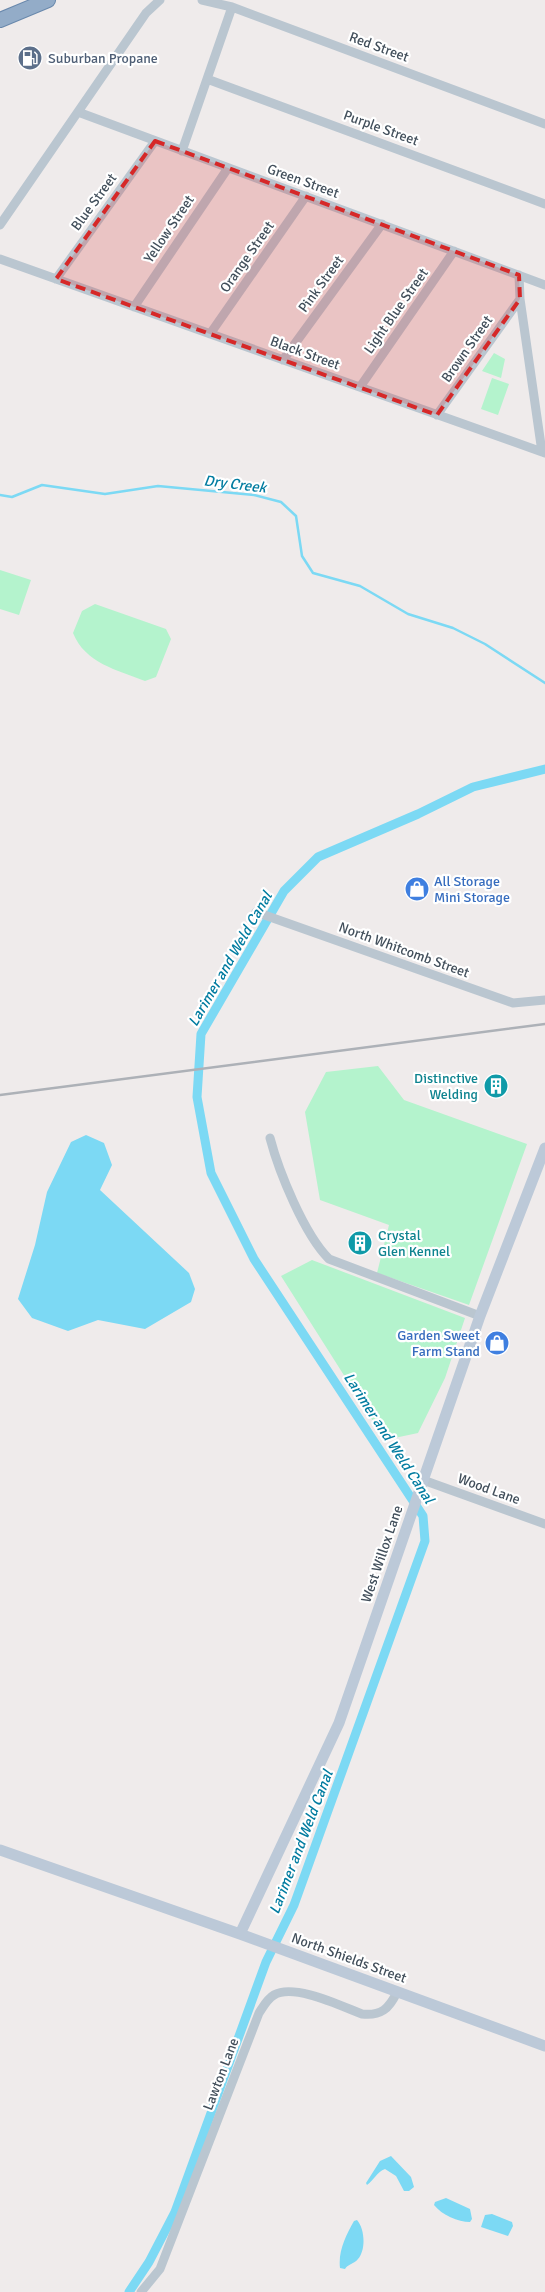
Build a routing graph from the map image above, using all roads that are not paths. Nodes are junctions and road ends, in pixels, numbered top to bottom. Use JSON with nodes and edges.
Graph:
{"nodes":[{"id":1,"x":48,"y":0,"type":"edge"},
{"id":2,"x":160,"y":0,"type":"edge"},
{"id":3,"x":202,"y":0,"type":"edge"},
{"id":4,"x":232,"y":7,"type":"junction"},
{"id":5,"x":0,"y":20,"type":"edge"},
{"id":6,"x":207,"y":79,"type":"junction"},
{"id":7,"x":78,"y":112,"type":"junction"},
{"id":8,"x":545,"y":124,"type":"edge"},
{"id":9,"x":155,"y":141,"type":"junction"},
{"id":10,"x":182,"y":151,"type":"junction"},
{"id":11,"x":228,"y":168,"type":"junction"},
{"id":12,"x":306,"y":196,"type":"junction"},
{"id":13,"x":545,"y":204,"type":"edge"},
{"id":14,"x":382,"y":224,"type":"junction"},
{"id":15,"x":0,"y":225,"type":"edge"},
{"id":16,"x":454,"y":251,"type":"junction"},
{"id":17,"x":0,"y":259,"type":"edge"},
{"id":18,"x":519,"y":275,"type":"junction"},
{"id":19,"x":56,"y":279,"type":"junction"},
{"id":20,"x":545,"y":285,"type":"edge"},
{"id":21,"x":520,"y":299,"type":"junction"},
{"id":22,"x":134,"y":306,"type":"junction"},
{"id":23,"x":210,"y":334,"type":"junction"},
{"id":24,"x":283,"y":360,"type":"junction"},
{"id":25,"x":360,"y":387,"type":"junction"},
{"id":26,"x":437,"y":415,"type":"junction"},
{"id":27,"x":544,"y":453,"type":"edge"},
{"id":28,"x":256,"y":912,"type":"dead end"},
{"id":29,"x":545,"y":1000,"type":"edge"},
{"id":30,"x":270,"y":1138,"type":"dead end"},
{"id":31,"x":545,"y":1148,"type":"edge"},
{"id":32,"x":480,"y":1316,"type":"junction"},
{"id":33,"x":423,"y":1480,"type":"junction"},
{"id":34,"x":545,"y":1524,"type":"edge"},
{"id":35,"x":0,"y":1850,"type":"edge"},
{"id":36,"x":240,"y":1934,"type":"junction"},
{"id":37,"x":397,"y":1992,"type":"junction"},
{"id":38,"x":545,"y":2046,"type":"edge"},
{"id":39,"x":141,"y":2292,"type":"edge"}],
"edges":[{"from":1,"to":5,"type":"highway"},
{"from":2,"to":7,"type":"street"},
{"from":3,"to":4,"type":"street","name":"Red Street"},
{"from":4,"to":6,"type":"street"},
{"from":4,"to":8,"type":"street","name":"Red Street"},
{"from":6,"to":10,"type":"street"},
{"from":6,"to":13,"type":"street","name":"Purple Street"},
{"from":7,"to":9,"type":"street","name":"Green Street"},
{"from":7,"to":15,"type":"street"},
{"from":9,"to":10,"type":"street","name":"Green Street"},
{"from":9,"to":19,"type":"street","name":"Blue Street"},
{"from":10,"to":11,"type":"street","name":"Green Street"},
{"from":11,"to":12,"type":"street","name":"Green Street"},
{"from":11,"to":22,"type":"street","name":"Yellow Street"},
{"from":12,"to":14,"type":"street","name":"Green Street"},
{"from":12,"to":23,"type":"street","name":"Orange Street"},
{"from":14,"to":16,"type":"street","name":"Green Street"},
{"from":14,"to":24,"type":"street","name":"Pink Street"},
{"from":16,"to":18,"type":"street","name":"Green Street"},
{"from":16,"to":25,"type":"street","name":"Light Blue Street"},
{"from":17,"to":19,"type":"street","name":"Black Street"},
{"from":18,"to":20,"type":"street"},
{"from":18,"to":21,"type":"street"},
{"from":19,"to":22,"type":"street","name":"Black Street"},
{"from":21,"to":26,"type":"street","name":"Brown Street"},
{"from":21,"to":27,"type":"street"},
{"from":22,"to":23,"type":"street","name":"Black Street"},
{"from":23,"to":24,"type":"street","name":"Black Street"},
{"from":24,"to":25,"type":"street","name":"Black Street"},
{"from":25,"to":26,"type":"street","name":"Black Street"},
{"from":26,"to":27,"type":"street","name":"Black Street"},
{"from":28,"to":29,"type":"street","name":"North Whitcomb Street"},
{"from":30,"to":32,"type":"street"},
{"from":31,"to":32,"type":"main road","name":"West Willox Lane"},
{"from":32,"to":33,"type":"main road","name":"West Willox Lane"},
{"from":33,"to":34,"type":"street","name":"Wood Lane"},
{"from":33,"to":36,"type":"main road","name":"West Willox Lane"},
{"from":35,"to":36,"type":"main road","name":"North Shields Street"},
{"from":36,"to":37,"type":"main road","name":"North Shields Street"},
{"from":37,"to":38,"type":"main road","name":"North Shields Street"},
{"from":37,"to":39,"type":"street","name":"Lawton Lane"}]}
